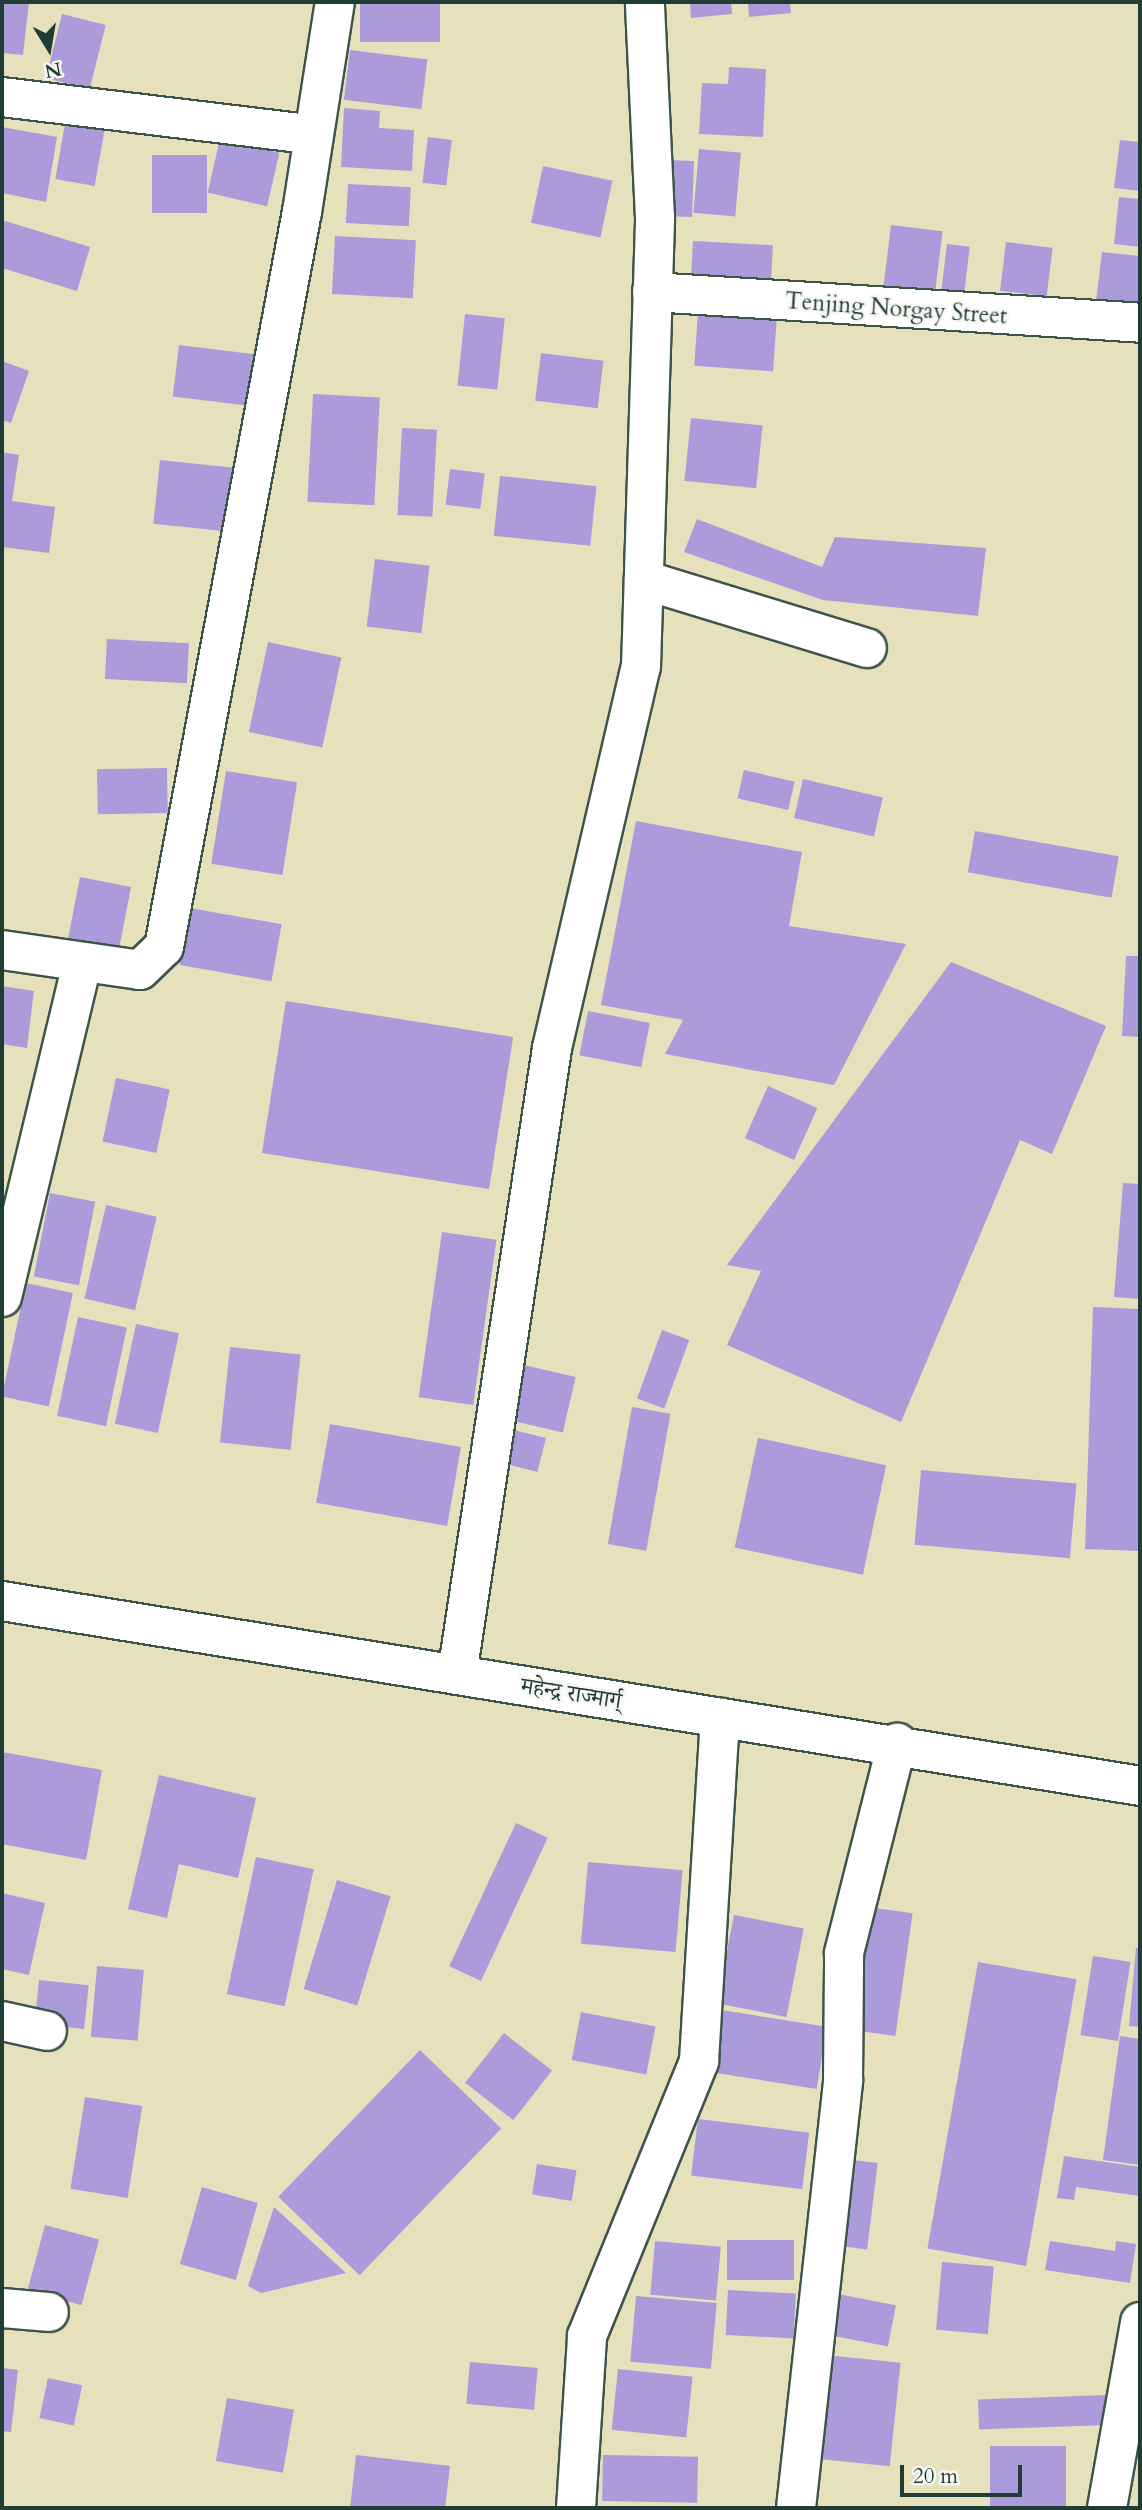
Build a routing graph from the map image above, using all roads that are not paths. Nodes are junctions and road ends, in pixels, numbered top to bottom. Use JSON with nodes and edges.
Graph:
{"nodes":[{"id":1,"x":335,"y":2,"type":"edge"},
{"id":2,"x":645,"y":2,"type":"edge"},
{"id":3,"x":2,"y":97,"type":"edge"},
{"id":4,"x":314,"y":135,"type":"junction"},
{"id":5,"x":652,"y":292,"type":"junction"},
{"id":6,"x":1140,"y":323,"type":"edge"},
{"id":7,"x":643,"y":580,"type":"junction"},
{"id":8,"x":867,"y":648,"type":"dead end"},
{"id":9,"x":2,"y":950,"type":"edge"},
{"id":10,"x":82,"y":964,"type":"junction"},
{"id":11,"x":2,"y":1297,"type":"edge"},
{"id":12,"x":2,"y":1601,"type":"edge"},
{"id":13,"x":457,"y":1675,"type":"junction"},
{"id":14,"x":720,"y":1718,"type":"junction"},
{"id":15,"x":897,"y":1743,"type":"junction"},
{"id":16,"x":1140,"y":1786,"type":"edge"},
{"id":17,"x":2,"y":2021,"type":"edge"},
{"id":18,"x":47,"y":2031,"type":"dead end"},
{"id":19,"x":2,"y":2308,"type":"edge"},
{"id":20,"x":49,"y":2312,"type":"dead end"},
{"id":21,"x":1140,"y":2322,"type":"edge"},
{"id":22,"x":576,"y":2508,"type":"edge"},
{"id":23,"x":796,"y":2508,"type":"edge"},
{"id":24,"x":1107,"y":2508,"type":"edge"}],
"edges":[{"from":1,"to":4,"type":"main road"},
{"from":2,"to":5,"type":"main road"},
{"from":3,"to":4,"type":"main road"},
{"from":4,"to":10,"type":"main road"},
{"from":5,"to":6,"type":"main road","name":"Tenjing Norgay Street"},
{"from":5,"to":7,"type":"main road"},
{"from":7,"to":8,"type":"main road"},
{"from":7,"to":13,"type":"main road"},
{"from":9,"to":10,"type":"main road"},
{"from":10,"to":11,"type":"main road"},
{"from":12,"to":13,"type":"main road","name":"महेन्द्र राज्मार्ग्"},
{"from":13,"to":14,"type":"main road","name":"महेन्द्र राज्मार्ग्"},
{"from":14,"to":15,"type":"main road","name":"महेन्द्र राज्मार्ग्"},
{"from":14,"to":22,"type":"main road"},
{"from":15,"to":16,"type":"main road","name":"महेन्द्र राज्मार्ग्"},
{"from":15,"to":23,"type":"main road"},
{"from":17,"to":18,"type":"main road"},
{"from":19,"to":20,"type":"main road"},
{"from":21,"to":24,"type":"main road"}]}
